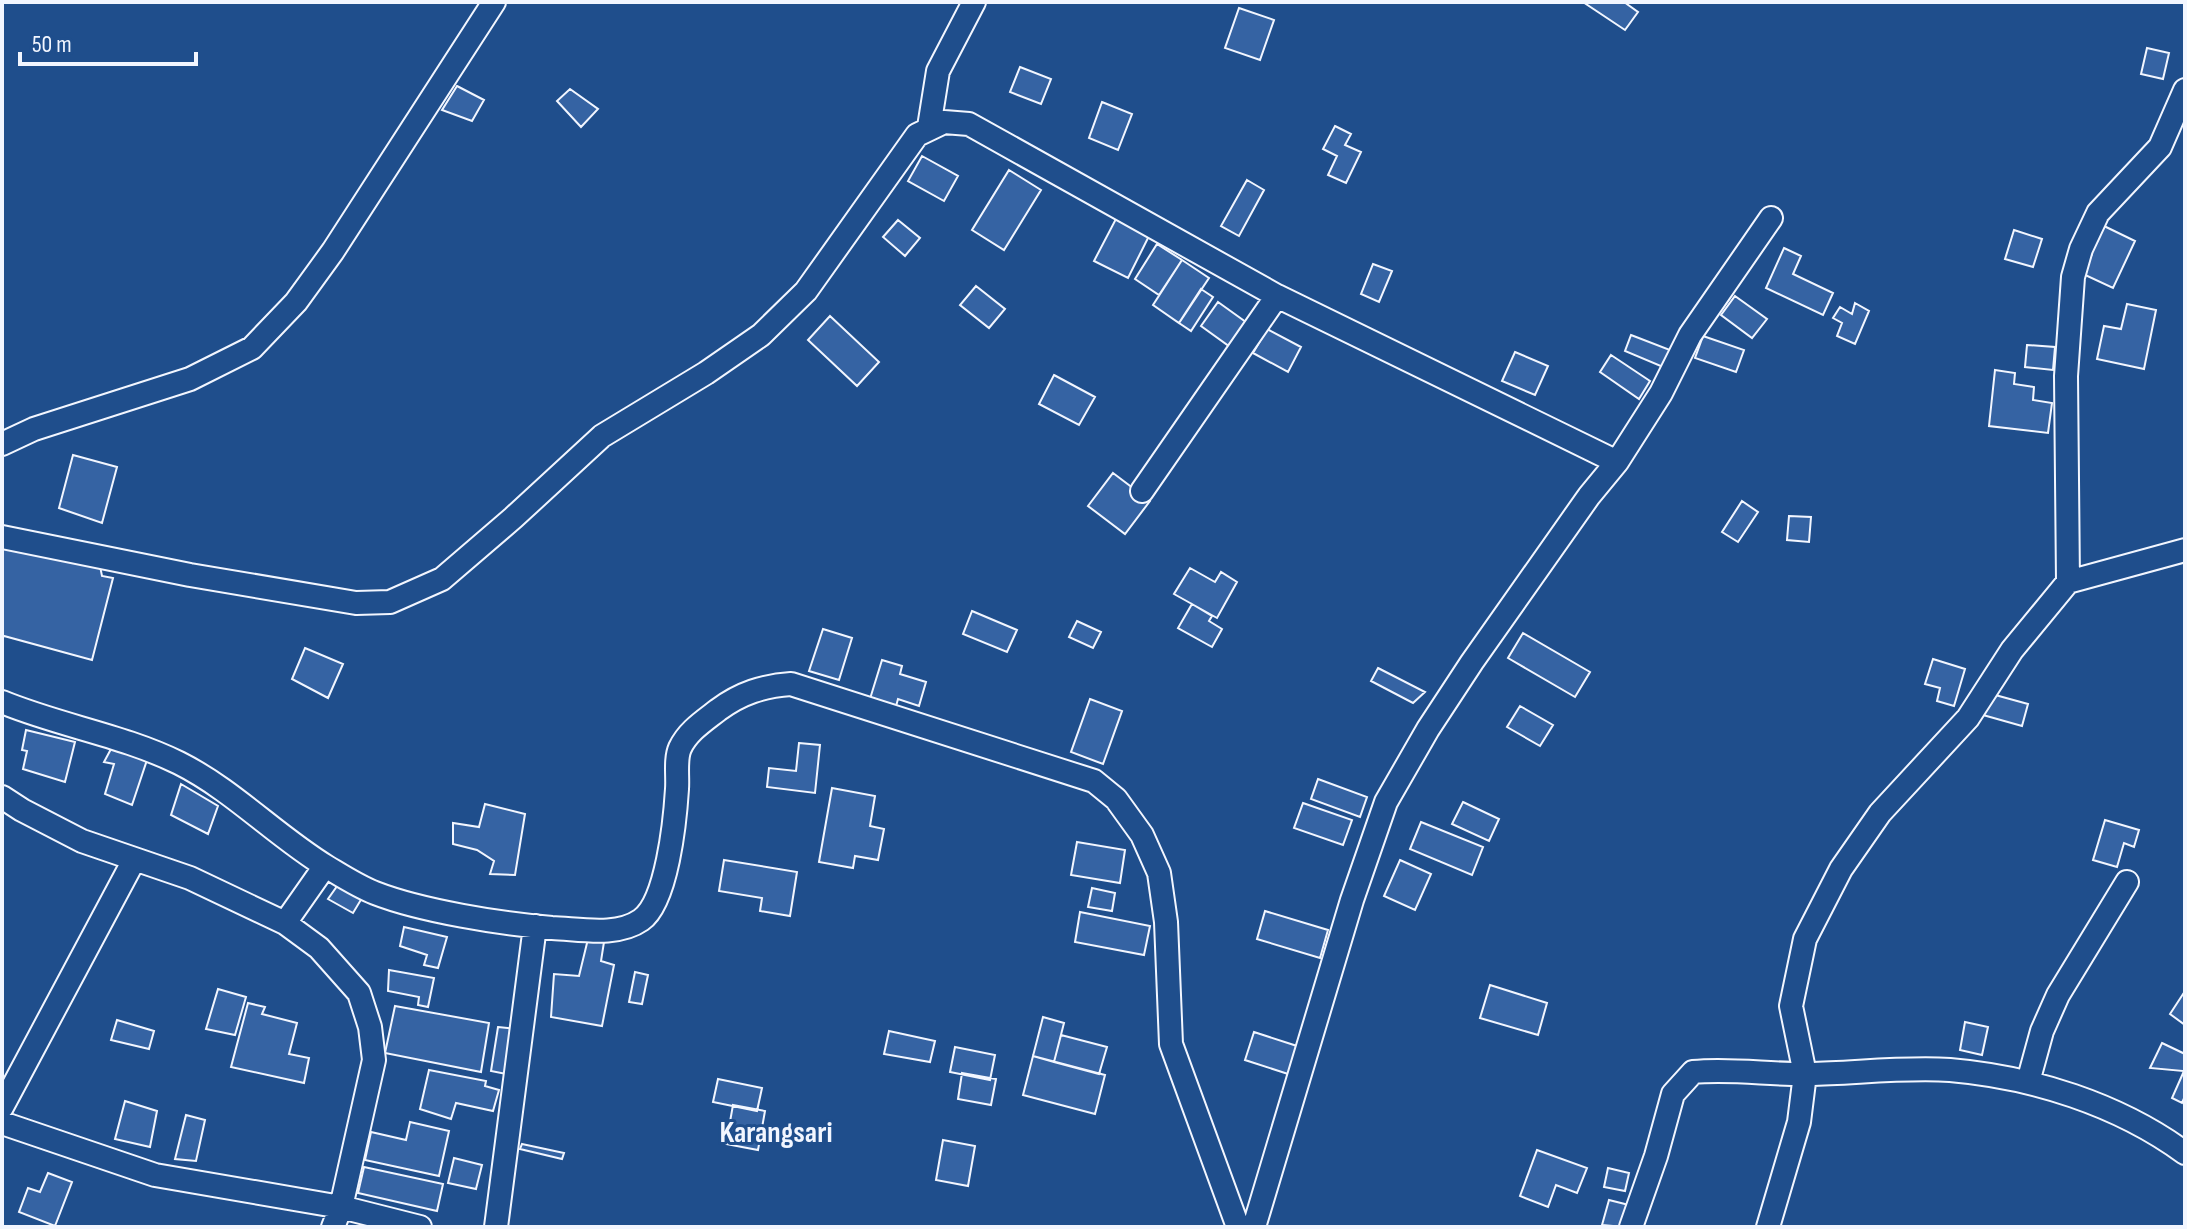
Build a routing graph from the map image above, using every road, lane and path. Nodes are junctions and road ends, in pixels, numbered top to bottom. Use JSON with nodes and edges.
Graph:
{"nodes":[{"id":1,"x":494,"y":2,"type":"edge"},
{"id":2,"x":974,"y":2,"type":"edge"},
{"id":3,"x":2185,"y":90,"type":"edge"},
{"id":4,"x":929,"y":127,"type":"junction"},
{"id":5,"x":1771,"y":218,"type":"dead end"},
{"id":6,"x":1277,"y":296,"type":"junction"},
{"id":7,"x":2,"y":444,"type":"edge"},
{"id":8,"x":1617,"y":462,"type":"junction"},
{"id":9,"x":1142,"y":491,"type":"dead end"},
{"id":10,"x":2,"y":537,"type":"edge"},
{"id":11,"x":2185,"y":550,"type":"edge"},
{"id":12,"x":2068,"y":582,"type":"junction"},
{"id":13,"x":2,"y":702,"type":"edge"},
{"id":14,"x":2,"y":797,"type":"edge"},
{"id":15,"x":325,"y":866,"type":"junction"},
{"id":16,"x":131,"y":867,"type":"junction"},
{"id":17,"x":2127,"y":882,"type":"dead end"},
{"id":18,"x":285,"y":923,"type":"junction"},
{"id":19,"x":535,"y":926,"type":"junction"},
{"id":20,"x":1805,"y":1074,"type":"junction"},
{"id":21,"x":2028,"y":1082,"type":"junction"},
{"id":22,"x":2,"y":1107,"type":"edge"},
{"id":23,"x":2,"y":1123,"type":"edge"},
{"id":24,"x":2185,"y":1153,"type":"edge"},
{"id":25,"x":337,"y":1217,"type":"edge"},
{"id":26,"x":420,"y":1227,"type":"edge"},
{"id":27,"x":496,"y":1227,"type":"edge"},
{"id":28,"x":1238,"y":1227,"type":"edge"},
{"id":29,"x":1254,"y":1227,"type":"edge"},
{"id":30,"x":1631,"y":1227,"type":"edge"},
{"id":31,"x":1768,"y":1227,"type":"edge"}],
"edges":[{"from":1,"to":7,"type":"street"},
{"from":2,"to":4,"type":"street"},
{"from":3,"to":12,"type":"street"},
{"from":4,"to":6,"type":"street"},
{"from":4,"to":10,"type":"street"},
{"from":5,"to":8,"type":"street"},
{"from":6,"to":8,"type":"street"},
{"from":6,"to":9,"type":"street"},
{"from":8,"to":29,"type":"street"},
{"from":11,"to":12,"type":"street"},
{"from":12,"to":20,"type":"street"},
{"from":13,"to":15,"type":"street"},
{"from":14,"to":16,"type":"street"},
{"from":15,"to":18,"type":"street"},
{"from":15,"to":19,"type":"street"},
{"from":16,"to":18,"type":"street"},
{"from":16,"to":22,"type":"street"},
{"from":17,"to":21,"type":"street"},
{"from":18,"to":25,"type":"street"},
{"from":19,"to":27,"type":"street"},
{"from":19,"to":28,"type":"street"},
{"from":20,"to":21,"type":"street"},
{"from":20,"to":30,"type":"street"},
{"from":20,"to":31,"type":"street"},
{"from":21,"to":24,"type":"street"},
{"from":23,"to":25,"type":"street"},
{"from":25,"to":26,"type":"street"}]}
